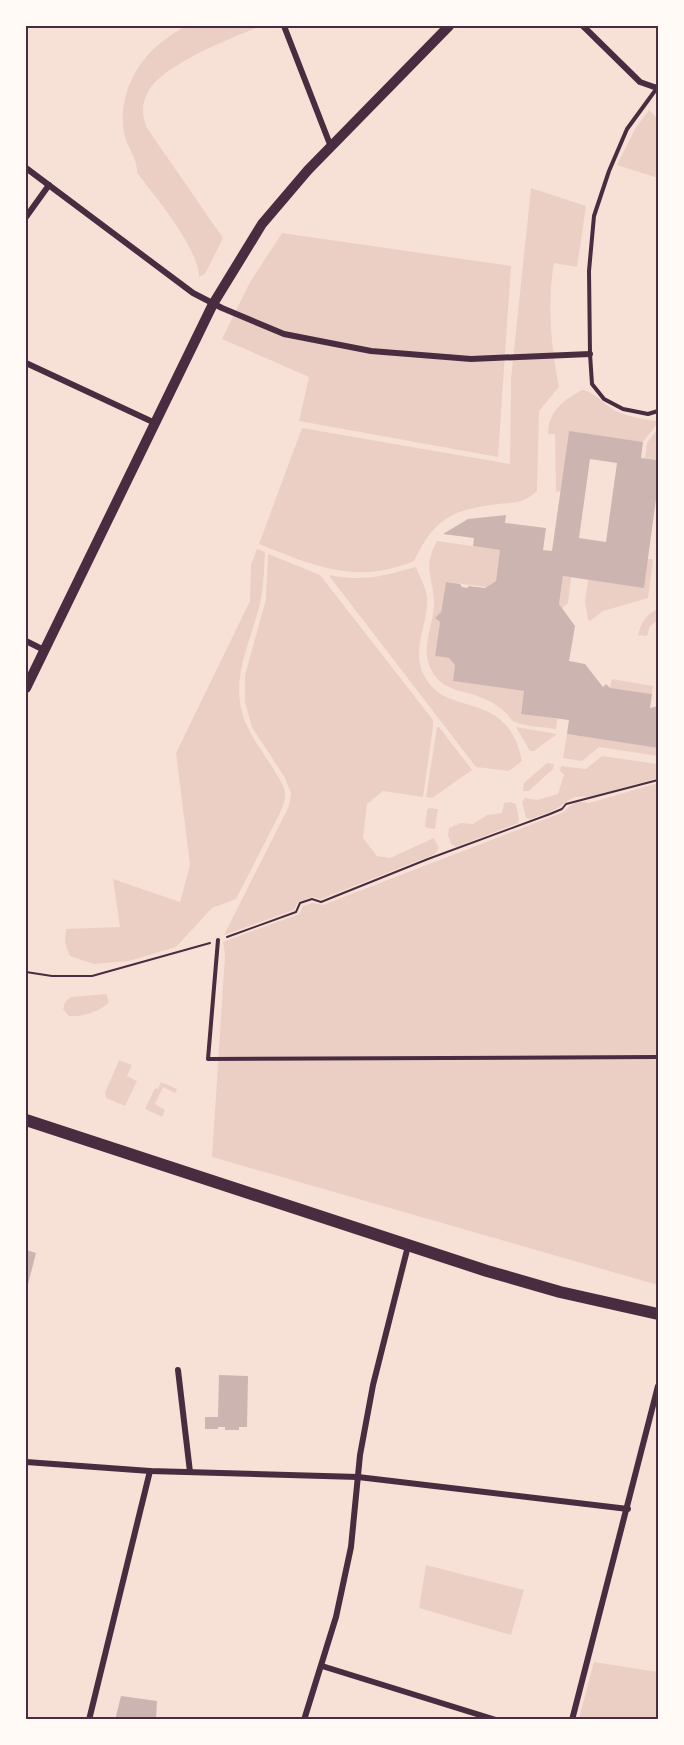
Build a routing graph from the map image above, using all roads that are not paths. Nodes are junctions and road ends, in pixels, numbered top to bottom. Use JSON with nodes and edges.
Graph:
{"nodes":[{"id":1,"x":284,"y":26,"type":"edge"},
{"id":2,"x":449,"y":26,"type":"edge"},
{"id":3,"x":583,"y":26,"type":"edge"},
{"id":4,"x":658,"y":87,"type":"edge"},
{"id":5,"x":331,"y":147,"type":"junction"},
{"id":6,"x":26,"y":168,"type":"edge"},
{"id":7,"x":49,"y":185,"type":"junction"},
{"id":8,"x":26,"y":217,"type":"edge"},
{"id":9,"x":213,"y":304,"type":"junction"},
{"id":10,"x":590,"y":354,"type":"junction"},
{"id":11,"x":26,"y":363,"type":"edge"},
{"id":12,"x":658,"y":411,"type":"edge"},
{"id":13,"x":155,"y":423,"type":"junction"},
{"id":14,"x":26,"y":641,"type":"edge"},
{"id":15,"x":44,"y":650,"type":"junction"},
{"id":16,"x":26,"y":688,"type":"edge"},
{"id":17,"x":218,"y":940,"type":"road end"},
{"id":18,"x":658,"y":1057,"type":"edge"},
{"id":19,"x":26,"y":1120,"type":"edge"},
{"id":20,"x":408,"y":1246,"type":"junction"},
{"id":21,"x":658,"y":1314,"type":"edge"},
{"id":22,"x":178,"y":1370,"type":"dead end"},
{"id":23,"x":658,"y":1386,"type":"edge"},
{"id":24,"x":26,"y":1462,"type":"edge"},
{"id":25,"x":150,"y":1471,"type":"junction"},
{"id":26,"x":190,"y":1472,"type":"junction"},
{"id":27,"x":358,"y":1477,"type":"junction"},
{"id":28,"x":628,"y":1509,"type":"junction"},
{"id":29,"x":322,"y":1666,"type":"junction"},
{"id":30,"x":89,"y":1719,"type":"edge"},
{"id":31,"x":304,"y":1719,"type":"edge"},
{"id":32,"x":495,"y":1719,"type":"edge"},
{"id":33,"x":572,"y":1719,"type":"edge"}],
"edges":[{"from":1,"to":5,"type":"street"},
{"from":2,"to":5,"type":"street"},
{"from":3,"to":4,"type":"street"},
{"from":4,"to":10,"type":"lane"},
{"from":5,"to":9,"type":"street"},
{"from":6,"to":7,"type":"street"},
{"from":7,"to":8,"type":"street"},
{"from":7,"to":9,"type":"street"},
{"from":9,"to":10,"type":"street"},
{"from":9,"to":13,"type":"street"},
{"from":10,"to":12,"type":"lane"},
{"from":11,"to":13,"type":"street"},
{"from":13,"to":15,"type":"street"},
{"from":14,"to":15,"type":"street"},
{"from":15,"to":16,"type":"street"},
{"from":17,"to":18,"type":"lane"},
{"from":19,"to":20,"type":"main road"},
{"from":20,"to":21,"type":"main road"},
{"from":20,"to":27,"type":"street"},
{"from":22,"to":26,"type":"street"},
{"from":23,"to":28,"type":"street"},
{"from":24,"to":25,"type":"street"},
{"from":25,"to":26,"type":"street"},
{"from":25,"to":30,"type":"street"},
{"from":26,"to":27,"type":"street"},
{"from":27,"to":28,"type":"street"},
{"from":27,"to":29,"type":"street"},
{"from":28,"to":33,"type":"street"},
{"from":29,"to":31,"type":"street"},
{"from":29,"to":32,"type":"street"}]}
